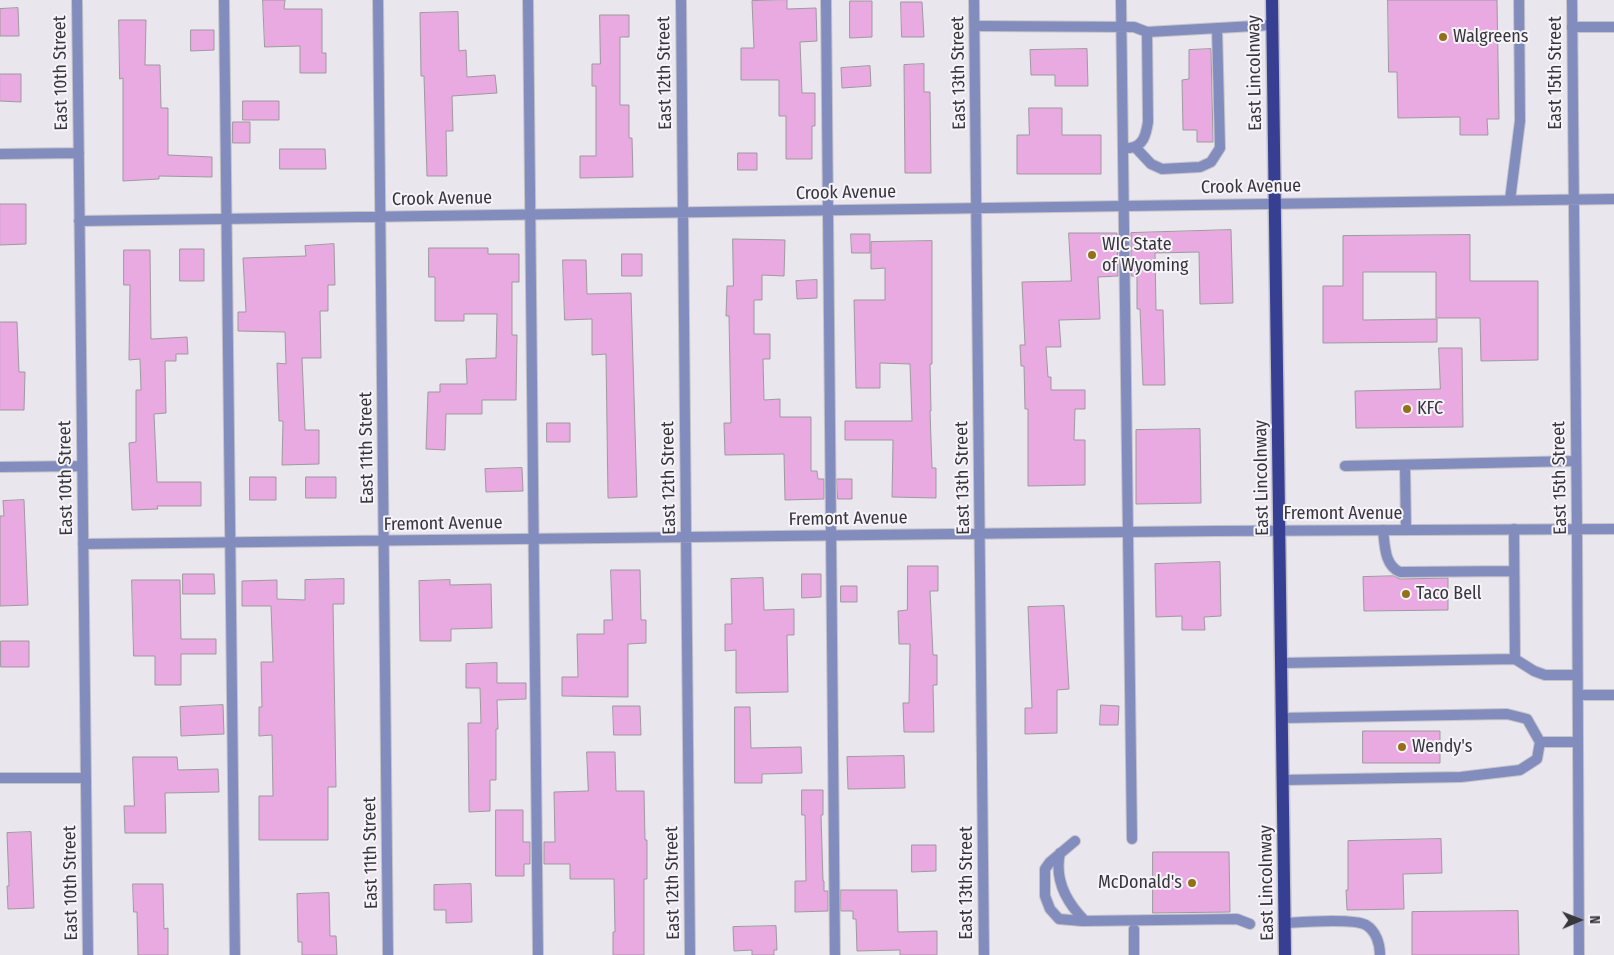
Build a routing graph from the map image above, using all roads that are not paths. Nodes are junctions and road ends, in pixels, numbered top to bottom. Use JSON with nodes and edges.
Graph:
{"nodes":[{"id":1,"x":77,"y":0,"type":"edge"},
{"id":2,"x":224,"y":0,"type":"edge"},
{"id":3,"x":378,"y":0,"type":"edge"},
{"id":4,"x":528,"y":0,"type":"edge"},
{"id":5,"x":681,"y":0,"type":"edge"},
{"id":6,"x":826,"y":0,"type":"edge"},
{"id":7,"x":974,"y":0,"type":"edge"},
{"id":8,"x":1122,"y":0,"type":"edge"},
{"id":9,"x":1272,"y":0,"type":"edge"},
{"id":10,"x":1519,"y":0,"type":"edge"},
{"id":11,"x":1572,"y":0,"type":"edge"},
{"id":12,"x":1272,"y":25,"type":"junction"},
{"id":13,"x":975,"y":26,"type":"junction"},
{"id":14,"x":1122,"y":27,"type":"junction"},
{"id":15,"x":1614,"y":27,"type":"edge"},
{"id":16,"x":1217,"y":28,"type":"junction"},
{"id":17,"x":1572,"y":28,"type":"junction"},
{"id":18,"x":1147,"y":32,"type":"junction"},
{"id":19,"x":1136,"y":148,"type":"junction"},
{"id":20,"x":1123,"y":149,"type":"junction"},
{"id":21,"x":0,"y":154,"type":"edge"},
{"id":22,"x":79,"y":154,"type":"junction"},
{"id":23,"x":1614,"y":199,"type":"edge"},
{"id":24,"x":1510,"y":200,"type":"junction"},
{"id":25,"x":1573,"y":200,"type":"junction"},
{"id":26,"x":1275,"y":203,"type":"junction"},
{"id":27,"x":1124,"y":206,"type":"junction"},
{"id":28,"x":976,"y":208,"type":"junction"},
{"id":29,"x":828,"y":210,"type":"junction"},
{"id":30,"x":683,"y":212,"type":"junction"},
{"id":31,"x":530,"y":214,"type":"junction"},
{"id":32,"x":380,"y":216,"type":"junction"},
{"id":33,"x":226,"y":219,"type":"junction"},
{"id":34,"x":80,"y":221,"type":"junction"},
{"id":35,"x":1576,"y":461,"type":"junction"},
{"id":36,"x":1405,"y":465,"type":"junction"},
{"id":37,"x":82,"y":466,"type":"junction"},
{"id":38,"x":1345,"y":466,"type":"dead end"},
{"id":39,"x":0,"y":467,"type":"edge"},
{"id":40,"x":1514,"y":529,"type":"junction"},
{"id":41,"x":1577,"y":529,"type":"junction"},
{"id":42,"x":1614,"y":529,"type":"edge"},
{"id":43,"x":1280,"y":530,"type":"junction"},
{"id":44,"x":1383,"y":530,"type":"junction"},
{"id":45,"x":1406,"y":530,"type":"junction"},
{"id":46,"x":1128,"y":532,"type":"junction"},
{"id":47,"x":980,"y":534,"type":"junction"},
{"id":48,"x":831,"y":536,"type":"junction"},
{"id":49,"x":686,"y":537,"type":"junction"},
{"id":50,"x":534,"y":539,"type":"junction"},
{"id":51,"x":384,"y":541,"type":"junction"},
{"id":52,"x":230,"y":542,"type":"junction"},
{"id":53,"x":83,"y":544,"type":"junction"},
{"id":54,"x":1514,"y":571,"type":"junction"},
{"id":55,"x":1515,"y":659,"type":"junction"},
{"id":56,"x":1282,"y":663,"type":"junction"},
{"id":57,"x":1577,"y":675,"type":"junction"},
{"id":58,"x":1578,"y":695,"type":"junction"},
{"id":59,"x":1614,"y":695,"type":"edge"},
{"id":60,"x":1282,"y":718,"type":"junction"},
{"id":61,"x":1540,"y":742,"type":"junction"},
{"id":62,"x":1578,"y":742,"type":"junction"},
{"id":63,"x":0,"y":778,"type":"edge"},
{"id":64,"x":86,"y":778,"type":"junction"},
{"id":65,"x":1283,"y":780,"type":"junction"},
{"id":66,"x":1132,"y":839,"type":"dead end"},
{"id":67,"x":1075,"y":841,"type":"dead end"},
{"id":68,"x":1060,"y":853,"type":"junction"},
{"id":69,"x":1086,"y":921,"type":"junction"},
{"id":70,"x":1285,"y":923,"type":"junction"},
{"id":71,"x":1250,"y":924,"type":"dead end"},
{"id":72,"x":1134,"y":929,"type":"dead end"},
{"id":73,"x":88,"y":955,"type":"edge"},
{"id":74,"x":235,"y":955,"type":"edge"},
{"id":75,"x":388,"y":955,"type":"edge"},
{"id":76,"x":538,"y":955,"type":"edge"},
{"id":77,"x":690,"y":955,"type":"edge"},
{"id":78,"x":835,"y":955,"type":"edge"},
{"id":79,"x":984,"y":955,"type":"edge"},
{"id":80,"x":1134,"y":955,"type":"edge"},
{"id":81,"x":1285,"y":955,"type":"edge"},
{"id":82,"x":1380,"y":955,"type":"edge"},
{"id":83,"x":1579,"y":955,"type":"edge"}],
"edges":[{"from":1,"to":22,"type":"street","name":"East 10th Street"},
{"from":2,"to":33,"type":"street"},
{"from":3,"to":32,"type":"street","name":"East 11th Street"},
{"from":4,"to":31,"type":"street"},
{"from":5,"to":30,"type":"street","name":"East 12th Street"},
{"from":6,"to":29,"type":"street"},
{"from":7,"to":13,"type":"street","name":"East 13th Street"},
{"from":8,"to":14,"type":"street"},
{"from":9,"to":12,"type":"main road","name":"East Lincolnway"},
{"from":10,"to":24,"type":"street"},
{"from":11,"to":17,"type":"street","name":"East 15th Street"},
{"from":12,"to":16,"type":"street"},
{"from":12,"to":26,"type":"main road","name":"East Lincolnway"},
{"from":13,"to":14,"type":"street"},
{"from":13,"to":28,"type":"street","name":"East 13th Street"},
{"from":14,"to":18,"type":"street"},
{"from":14,"to":20,"type":"street"},
{"from":15,"to":17,"type":"street"},
{"from":16,"to":18,"type":"street"},
{"from":16,"to":19,"type":"street"},
{"from":17,"to":25,"type":"street","name":"East 15th Street"},
{"from":18,"to":19,"type":"street"},
{"from":19,"to":20,"type":"street"},
{"from":20,"to":27,"type":"street"},
{"from":21,"to":22,"type":"street"},
{"from":22,"to":34,"type":"street","name":"East 10th Street"},
{"from":23,"to":25,"type":"street","name":"Crook Avenue"},
{"from":24,"to":25,"type":"street","name":"Crook Avenue"},
{"from":24,"to":26,"type":"street","name":"Crook Avenue"},
{"from":25,"to":35,"type":"street","name":"East 15th Street"},
{"from":26,"to":27,"type":"street","name":"Crook Avenue"},
{"from":26,"to":43,"type":"main road","name":"East Lincolnway"},
{"from":27,"to":28,"type":"street","name":"Crook Avenue"},
{"from":27,"to":46,"type":"street"},
{"from":28,"to":29,"type":"street","name":"Crook Avenue"},
{"from":28,"to":47,"type":"street","name":"East 13th Street"},
{"from":29,"to":30,"type":"street","name":"Crook Avenue"},
{"from":29,"to":48,"type":"street"},
{"from":30,"to":31,"type":"street","name":"Crook Avenue"},
{"from":30,"to":49,"type":"street","name":"East 12th Street"},
{"from":31,"to":32,"type":"street","name":"Crook Avenue"},
{"from":31,"to":50,"type":"street"},
{"from":32,"to":33,"type":"street","name":"Crook Avenue"},
{"from":32,"to":51,"type":"street","name":"East 11th Street"},
{"from":33,"to":34,"type":"street","name":"Crook Avenue"},
{"from":33,"to":52,"type":"street"},
{"from":34,"to":37,"type":"street","name":"East 10th Street"},
{"from":35,"to":36,"type":"street"},
{"from":35,"to":41,"type":"street","name":"East 15th Street"},
{"from":36,"to":38,"type":"street"},
{"from":36,"to":45,"type":"street"},
{"from":37,"to":39,"type":"street"},
{"from":37,"to":53,"type":"street","name":"East 10th Street"},
{"from":40,"to":41,"type":"street","name":"Fremont Avenue"},
{"from":40,"to":45,"type":"street","name":"Fremont Avenue"},
{"from":40,"to":54,"type":"street"},
{"from":41,"to":42,"type":"street","name":"Fremont Avenue"},
{"from":41,"to":57,"type":"street","name":"East 15th Street"},
{"from":43,"to":44,"type":"street","name":"Fremont Avenue"},
{"from":43,"to":46,"type":"street","name":"Fremont Avenue"},
{"from":43,"to":56,"type":"main road","name":"East Lincolnway"},
{"from":44,"to":45,"type":"street","name":"Fremont Avenue"},
{"from":44,"to":54,"type":"street"},
{"from":46,"to":47,"type":"street","name":"Fremont Avenue"},
{"from":46,"to":66,"type":"street"},
{"from":47,"to":48,"type":"street","name":"Fremont Avenue"},
{"from":47,"to":79,"type":"street","name":"East 13th Street"},
{"from":48,"to":49,"type":"street","name":"Fremont Avenue"},
{"from":48,"to":78,"type":"street"},
{"from":49,"to":50,"type":"street","name":"Fremont Avenue"},
{"from":49,"to":77,"type":"street","name":"East 12th Street"},
{"from":50,"to":51,"type":"street","name":"Fremont Avenue"},
{"from":50,"to":76,"type":"street"},
{"from":51,"to":52,"type":"street","name":"Fremont Avenue"},
{"from":51,"to":75,"type":"street","name":"East 11th Street"},
{"from":52,"to":53,"type":"street","name":"Fremont Avenue"},
{"from":52,"to":74,"type":"street"},
{"from":53,"to":64,"type":"street","name":"East 10th Street"},
{"from":54,"to":55,"type":"street"},
{"from":55,"to":56,"type":"street"},
{"from":55,"to":57,"type":"street"},
{"from":56,"to":60,"type":"main road","name":"East Lincolnway"},
{"from":57,"to":58,"type":"street","name":"East 15th Street"},
{"from":58,"to":59,"type":"street"},
{"from":58,"to":62,"type":"street","name":"East 15th Street"},
{"from":60,"to":61,"type":"street"},
{"from":60,"to":65,"type":"main road","name":"East Lincolnway"},
{"from":61,"to":62,"type":"street"},
{"from":61,"to":65,"type":"street"},
{"from":62,"to":83,"type":"street","name":"East 15th Street"},
{"from":63,"to":64,"type":"street"},
{"from":64,"to":73,"type":"street","name":"East 10th Street"},
{"from":65,"to":70,"type":"main road","name":"East Lincolnway"},
{"from":67,"to":68,"type":"street"},
{"from":68,"to":69,"type":"street"},
{"from":68,"to":69,"type":"street"},
{"from":69,"to":71,"type":"street"},
{"from":70,"to":81,"type":"main road","name":"East Lincolnway"},
{"from":70,"to":82,"type":"street"},
{"from":72,"to":80,"type":"street"}]}
